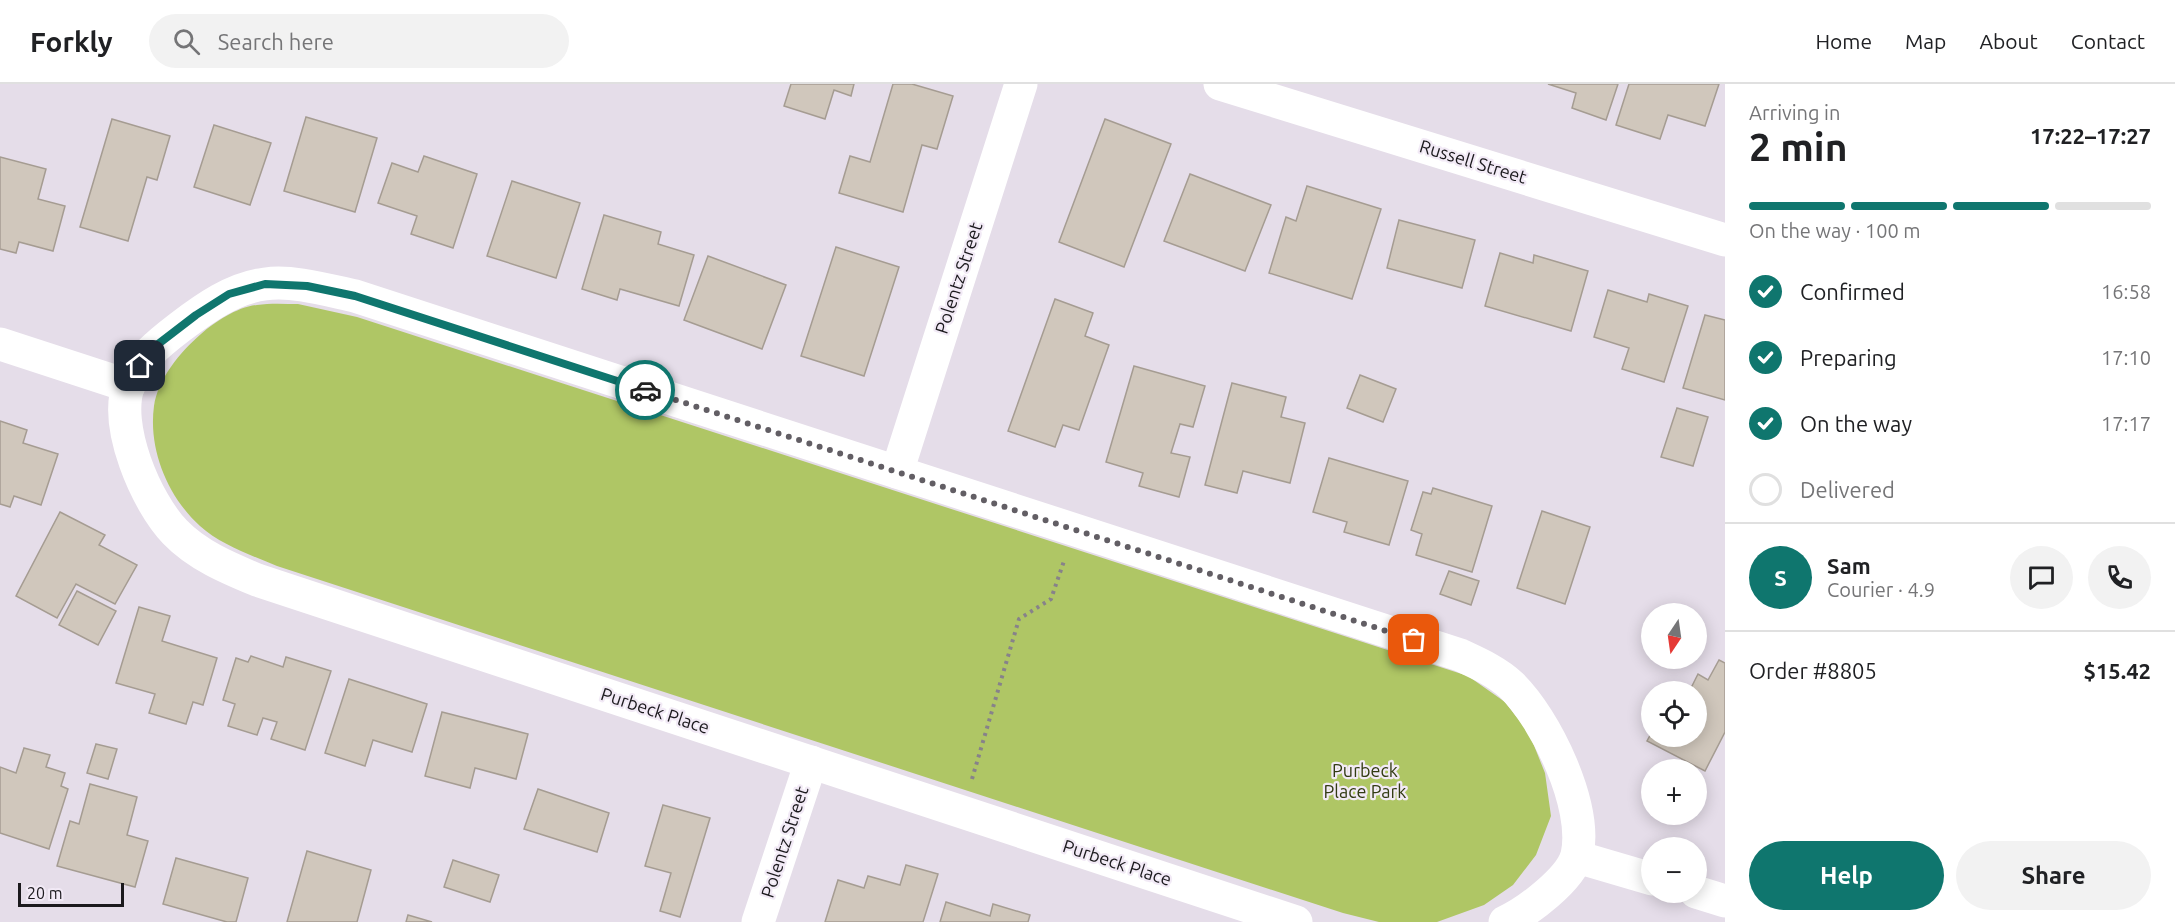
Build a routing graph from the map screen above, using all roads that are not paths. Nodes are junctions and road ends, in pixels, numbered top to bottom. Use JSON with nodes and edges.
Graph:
{"nodes":[{"id":1,"x":1021,"y":84,"type":"edge"},
{"id":2,"x":1220,"y":84,"type":"edge"},
{"id":3,"x":1725,"y":240,"type":"edge"},
{"id":4,"x":0,"y":344,"type":"edge"},
{"id":5,"x":129,"y":386,"type":"junction"},
{"id":6,"x":897,"y":472,"type":"junction"},
{"id":7,"x":811,"y":762,"type":"junction"},
{"id":8,"x":1577,"y":857,"type":"junction"},
{"id":9,"x":1641,"y":876,"type":"edge"},
{"id":10,"x":1707,"y":895,"type":"edge"},
{"id":11,"x":1725,"y":901,"type":"edge"},
{"id":12,"x":758,"y":922,"type":"edge"},
{"id":13,"x":1296,"y":922,"type":"edge"},
{"id":14,"x":1505,"y":922,"type":"edge"}],
"edges":[{"from":1,"to":6,"type":"street","name":"Polentz Street"},
{"from":2,"to":3,"type":"street","name":"Russell Street"},
{"from":4,"to":5,"type":"street"},
{"from":5,"to":6,"type":"street","name":"Purbeck Place"},
{"from":5,"to":7,"type":"street","name":"Purbeck Place"},
{"from":6,"to":8,"type":"street","name":"Purbeck Place"},
{"from":7,"to":12,"type":"street","name":"Polentz Street"},
{"from":7,"to":13,"type":"street","name":"Purbeck Place"},
{"from":8,"to":9,"type":"street"},
{"from":8,"to":14,"type":"street","name":"Purbeck Place"},
{"from":10,"to":11,"type":"street"}]}
